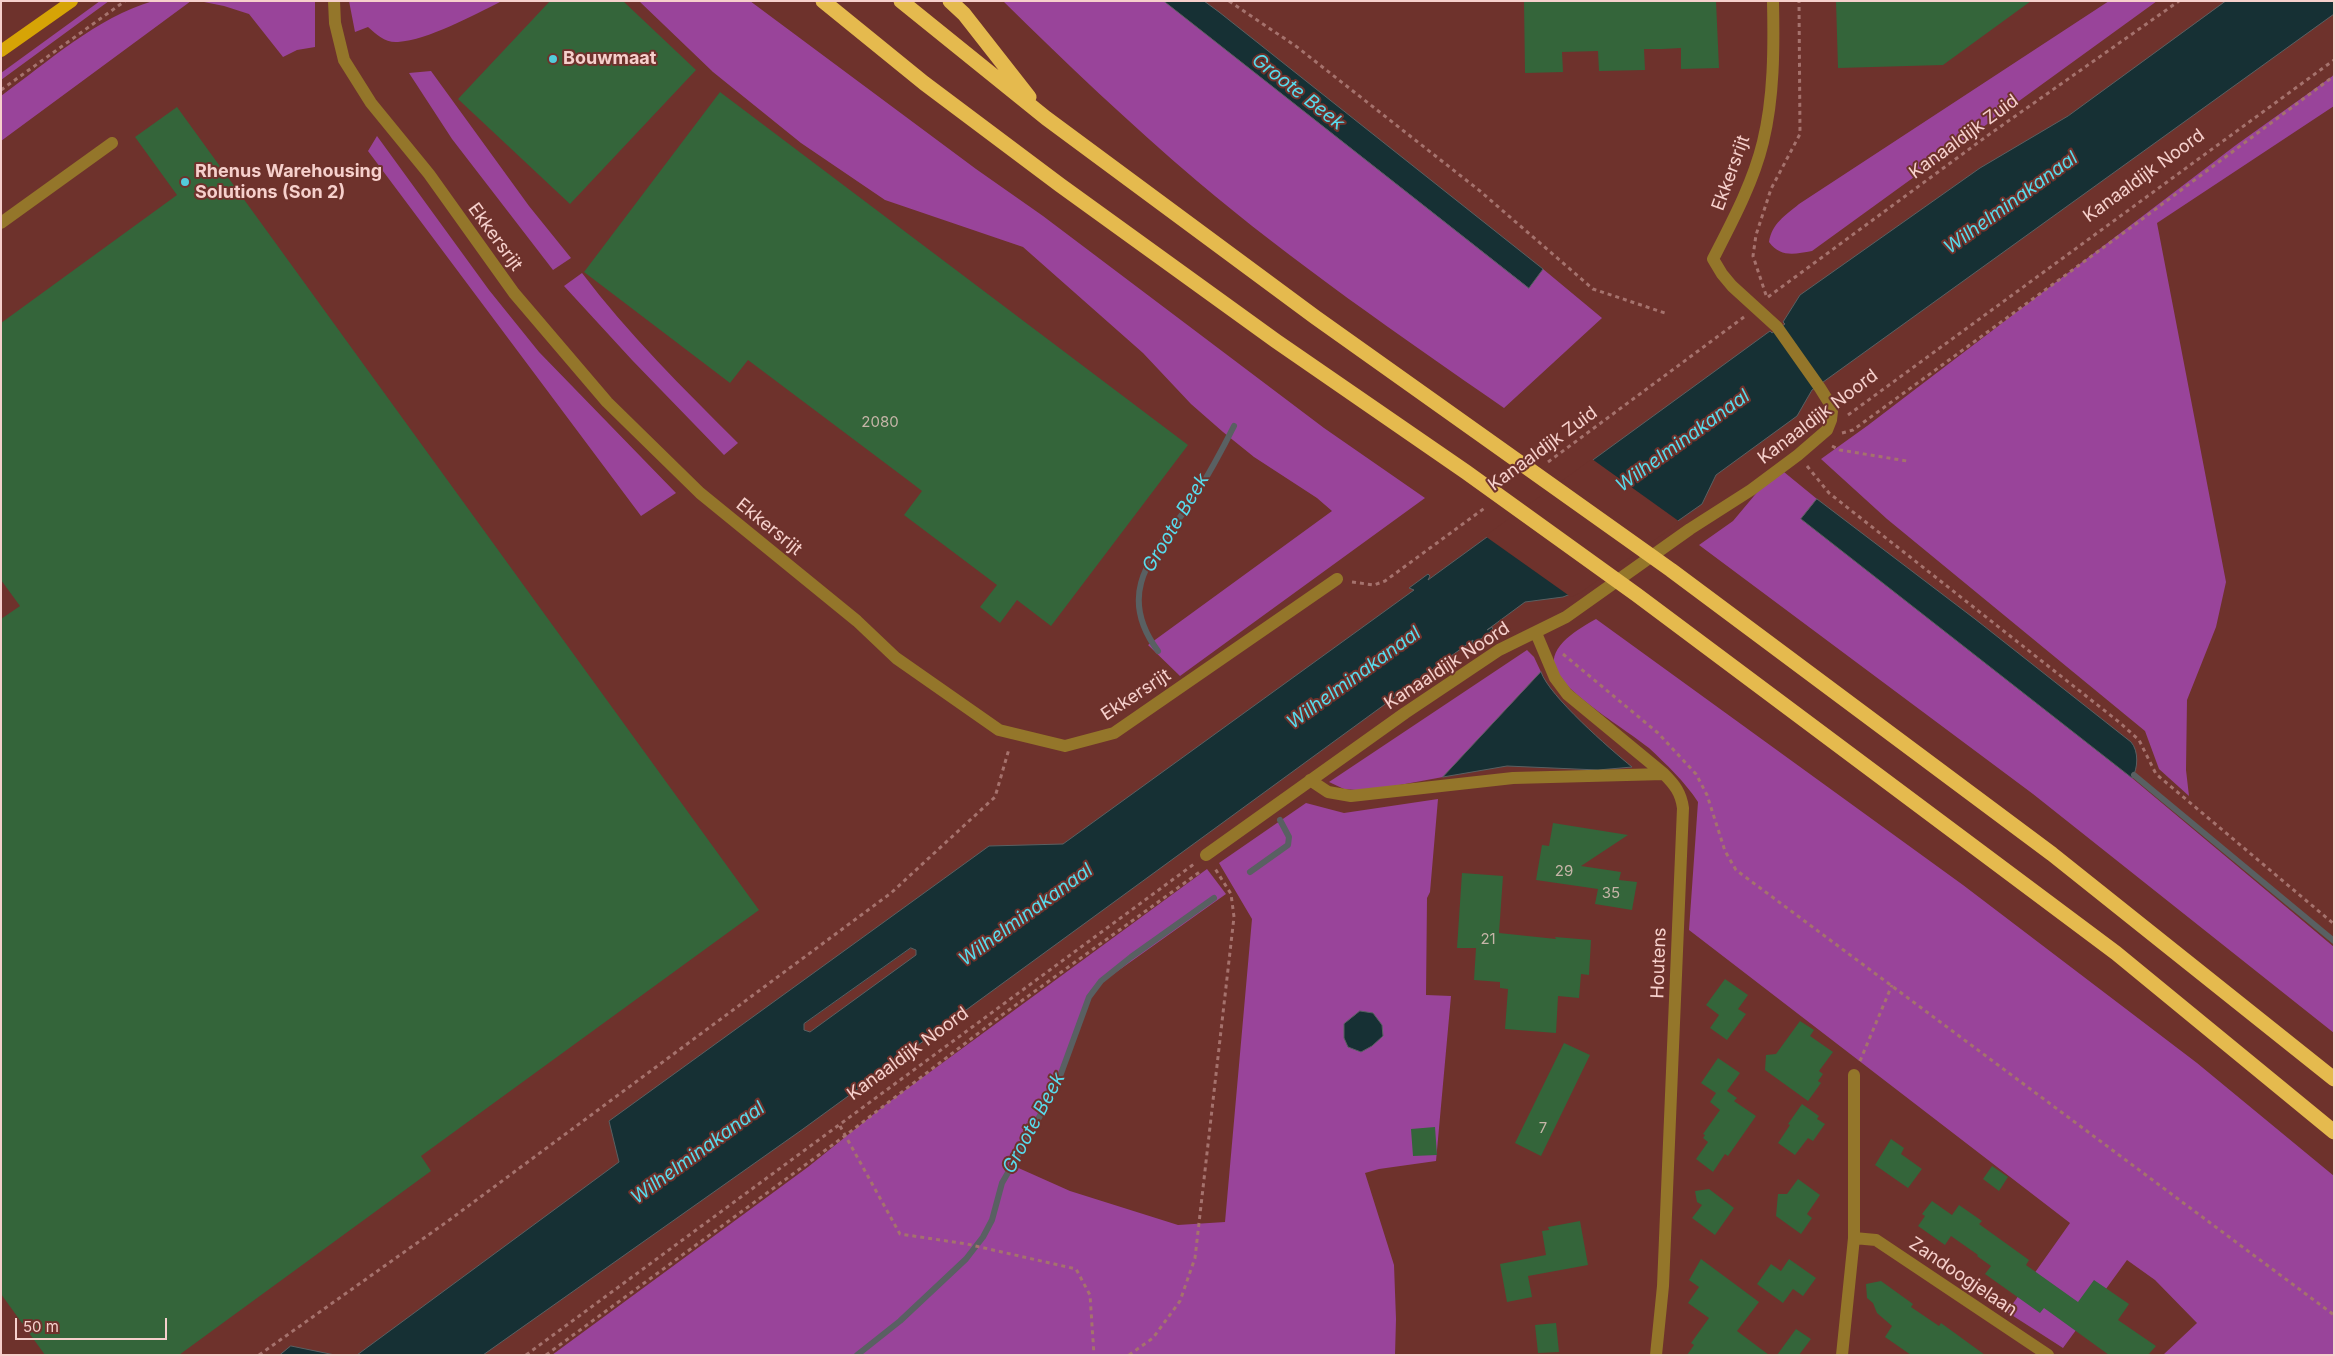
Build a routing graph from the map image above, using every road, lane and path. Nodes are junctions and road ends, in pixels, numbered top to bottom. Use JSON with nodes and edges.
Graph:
{"nodes":[{"id":1,"x":125,"y":1,"type":"edge"},
{"id":2,"x":334,"y":1,"type":"edge"},
{"id":3,"x":823,"y":1,"type":"edge"},
{"id":4,"x":901,"y":1,"type":"edge"},
{"id":5,"x":950,"y":1,"type":"edge"},
{"id":6,"x":1229,"y":1,"type":"edge"},
{"id":7,"x":1773,"y":1,"type":"edge"},
{"id":8,"x":1799,"y":1,"type":"edge"},
{"id":9,"x":2179,"y":1,"type":"edge"},
{"id":10,"x":70,"y":2,"type":"edge"},
{"id":11,"x":1,"y":52,"type":"edge"},
{"id":12,"x":2334,"y":60,"type":"edge"},
{"id":13,"x":2334,"y":76,"type":"edge"},
{"id":14,"x":1,"y":90,"type":"edge"},
{"id":15,"x":1046,"y":118,"type":"junction"},
{"id":16,"x":112,"y":143,"type":"dead end"},
{"id":17,"x":1,"y":223,"type":"edge"},
{"id":18,"x":1756,"y":308,"type":"junction"},
{"id":19,"x":1668,"y":314,"type":"dead end"},
{"id":20,"x":1823,"y":434,"type":"junction"},
{"id":21,"x":1798,"y":455,"type":"junction"},
{"id":22,"x":1907,"y":461,"type":"dead end"},
{"id":23,"x":1546,"y":464,"type":"dead end"},
{"id":24,"x":1490,"y":504,"type":"dead end"},
{"id":25,"x":1337,"y":579,"type":"joint"},
{"id":26,"x":1536,"y":633,"type":"junction"},
{"id":27,"x":1558,"y":651,"type":"dead end"},
{"id":28,"x":1014,"y":734,"type":"junction"},
{"id":29,"x":1664,"y":774,"type":"junction"},
{"id":30,"x":1310,"y":780,"type":"junction"},
{"id":31,"x":1209,"y":859,"type":"junction"},
{"id":32,"x":1204,"y":869,"type":"dead end"},
{"id":33,"x":2334,"y":924,"type":"edge"},
{"id":34,"x":1892,"y":986,"type":"junction"},
{"id":35,"x":1854,"y":1075,"type":"joint"},
{"id":36,"x":2334,"y":1079,"type":"edge"},
{"id":37,"x":840,"y":1126,"type":"junction"},
{"id":38,"x":2334,"y":1132,"type":"edge"},
{"id":39,"x":846,"y":1135,"type":"junction"},
{"id":40,"x":1854,"y":1238,"type":"junction"},
{"id":41,"x":2334,"y":1315,"type":"edge"},
{"id":42,"x":259,"y":1355,"type":"edge"},
{"id":43,"x":526,"y":1355,"type":"edge"},
{"id":44,"x":546,"y":1355,"type":"edge"},
{"id":45,"x":1094,"y":1355,"type":"edge"},
{"id":46,"x":1128,"y":1355,"type":"edge"},
{"id":47,"x":1656,"y":1355,"type":"edge"},
{"id":48,"x":1842,"y":1355,"type":"edge"},
{"id":49,"x":2048,"y":1355,"type":"edge"}],
"edges":[{"from":1,"to":14,"type":"path"},
{"from":2,"to":28,"type":"street","name":"Ekkersrijt"},
{"from":3,"to":38,"type":"highway"},
{"from":4,"to":15,"type":"highway"},
{"from":5,"to":15,"type":"highway"},
{"from":6,"to":19,"type":"path"},
{"from":7,"to":18,"type":"street","name":"Ekkersrijt"},
{"from":8,"to":9,"type":"path","name":"Kanaaldijk Zuid"},
{"from":10,"to":11,"type":"main road"},
{"from":12,"to":20,"type":"path","name":"Kanaaldijk Noord"},
{"from":13,"to":20,"type":"path"},
{"from":15,"to":36,"type":"highway"},
{"from":16,"to":17,"type":"street"},
{"from":18,"to":20,"type":"street","name":"Ekkersrijt"},
{"from":18,"to":23,"type":"path","name":"Kanaaldijk Zuid"},
{"from":20,"to":21,"type":"street","name":"Kanaaldijk Noord"},
{"from":20,"to":22,"type":"path"},
{"from":21,"to":26,"type":"street","name":"Kanaaldijk Noord"},
{"from":21,"to":33,"type":"path"},
{"from":24,"to":25,"type":"path","name":"Kanaaldijk Zuid"},
{"from":25,"to":28,"type":"street","name":"Ekkersrijt"},
{"from":26,"to":29,"type":"street","name":"Houtens"},
{"from":26,"to":30,"type":"street","name":"Kanaaldijk Noord"},
{"from":27,"to":34,"type":"path"},
{"from":28,"to":42,"type":"path"},
{"from":29,"to":30,"type":"street"},
{"from":29,"to":47,"type":"street","name":"Houtens"},
{"from":30,"to":31,"type":"street","name":"Kanaaldijk Noord"},
{"from":31,"to":37,"type":"path","name":"Kanaaldijk Noord"},
{"from":31,"to":46,"type":"path"},
{"from":32,"to":39,"type":"path"},
{"from":34,"to":35,"type":"path"},
{"from":34,"to":41,"type":"path"},
{"from":35,"to":40,"type":"street"},
{"from":37,"to":39,"type":"path"},
{"from":37,"to":43,"type":"path","name":"Kanaaldijk Noord"},
{"from":39,"to":44,"type":"path"},
{"from":39,"to":45,"type":"path"},
{"from":40,"to":48,"type":"street"},
{"from":40,"to":49,"type":"street","name":"Zandoogjelaan"}]}
